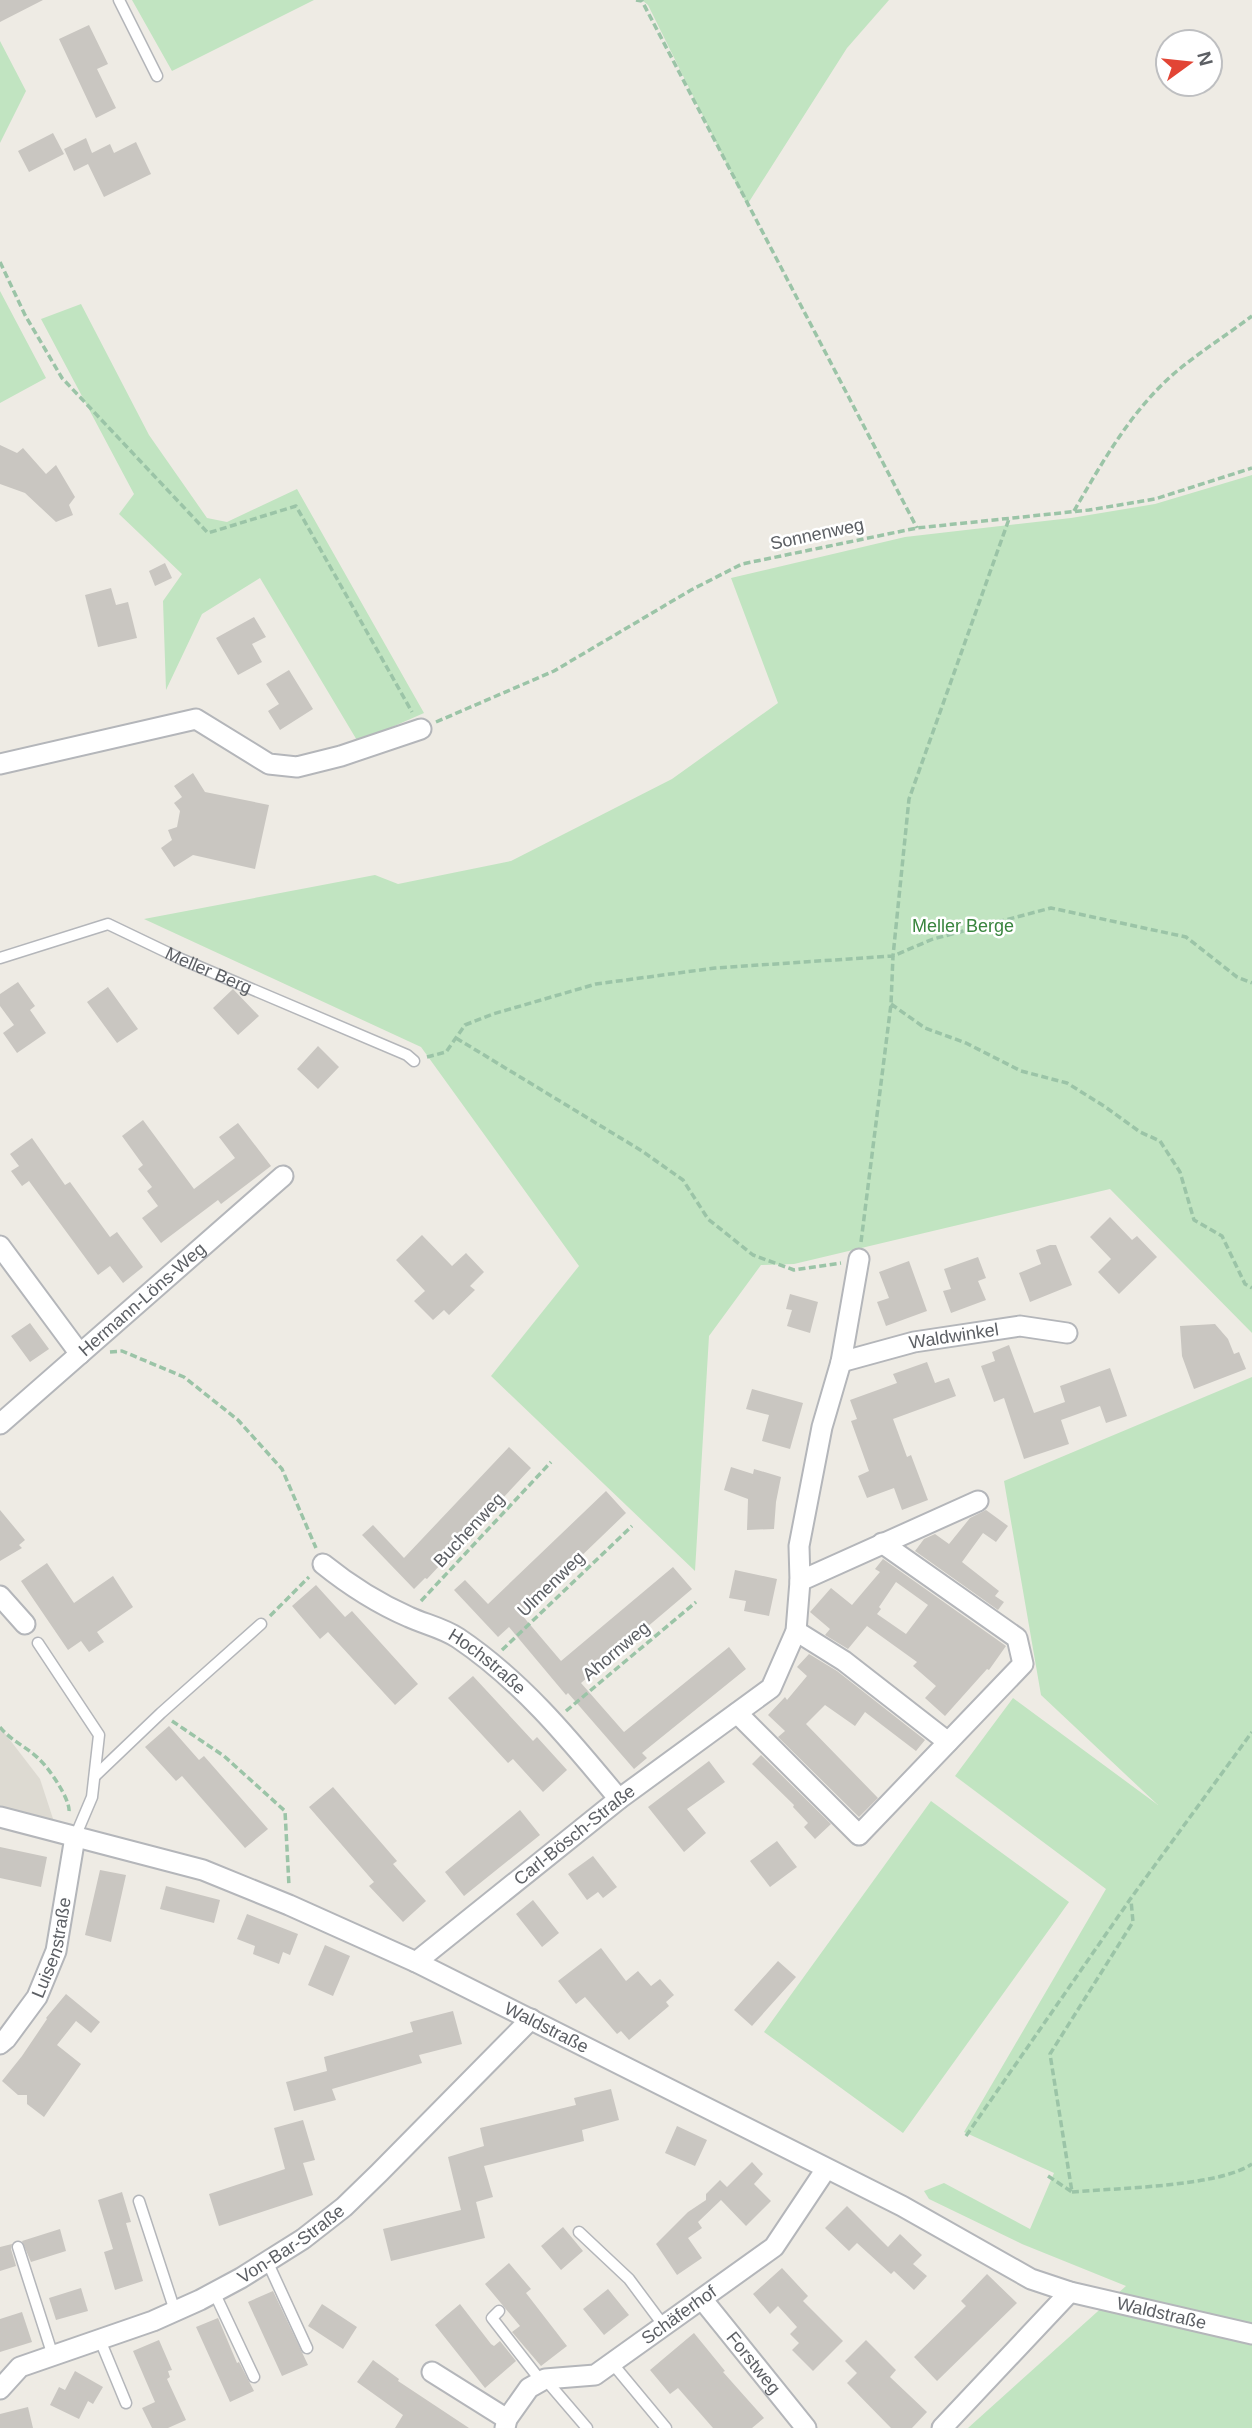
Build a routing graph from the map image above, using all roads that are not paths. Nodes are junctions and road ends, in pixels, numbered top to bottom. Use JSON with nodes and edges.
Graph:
{"nodes":[{"id":1,"x":119,"y":0,"type":"edge"},
{"id":2,"x":157,"y":76,"type":"dead end"},
{"id":3,"x":421,"y":729,"type":"road end"},
{"id":4,"x":0,"y":764,"type":"edge"},
{"id":5,"x":0,"y":958,"type":"edge"},
{"id":6,"x":414,"y":1061,"type":"road end"},
{"id":7,"x":283,"y":1176,"type":"dead end"},
{"id":8,"x":0,"y":1246,"type":"edge"},
{"id":9,"x":859,"y":1259,"type":"road end"},
{"id":10,"x":1067,"y":1333,"type":"dead end"},
{"id":11,"x":80,"y":1353,"type":"junction"},
{"id":12,"x":841,"y":1362,"type":"junction"},
{"id":13,"x":0,"y":1424,"type":"edge"},
{"id":14,"x":978,"y":1501,"type":"dead end"},
{"id":15,"x":883,"y":1543,"type":"junction"},
{"id":16,"x":323,"y":1564,"type":"road end"},
{"id":17,"x":800,"y":1581,"type":"junction"},
{"id":18,"x":0,"y":1596,"type":"edge"},
{"id":19,"x":25,"y":1624,"type":"dead end"},
{"id":20,"x":261,"y":1625,"type":"road end"},
{"id":21,"x":796,"y":1631,"type":"junction"},
{"id":22,"x":38,"y":1643,"type":"dead end"},
{"id":23,"x":737,"y":1713,"type":"junction"},
{"id":24,"x":948,"y":1742,"type":"junction"},
{"id":25,"x":95,"y":1776,"type":"junction"},
{"id":26,"x":619,"y":1799,"type":"junction"},
{"id":27,"x":0,"y":1817,"type":"edge"},
{"id":28,"x":72,"y":1836,"type":"junction"},
{"id":29,"x":416,"y":1962,"type":"junction"},
{"id":30,"x":531,"y":2019,"type":"junction"},
{"id":31,"x":0,"y":2044,"type":"edge"},
{"id":32,"x":826,"y":2169,"type":"junction"},
{"id":33,"x":139,"y":2201,"type":"dead end"},
{"id":34,"x":579,"y":2232,"type":"dead end"},
{"id":35,"x":18,"y":2247,"type":"dead end"},
{"id":36,"x":267,"y":2261,"type":"junction"},
{"id":37,"x":214,"y":2292,"type":"junction"},
{"id":38,"x":1070,"y":2292,"type":"junction"},
{"id":39,"x":702,"y":2299,"type":"junction"},
{"id":40,"x":175,"y":2311,"type":"junction"},
{"id":41,"x":499,"y":2311,"type":"dead end"},
{"id":42,"x":664,"y":2326,"type":"junction"},
{"id":43,"x":1252,"y":2334,"type":"edge"},
{"id":44,"x":100,"y":2340,"type":"junction"},
{"id":45,"x":307,"y":2348,"type":"dead end"},
{"id":46,"x":53,"y":2356,"type":"junction"},
{"id":47,"x":612,"y":2363,"type":"junction"},
{"id":48,"x":432,"y":2372,"type":"dead end"},
{"id":49,"x":254,"y":2376,"type":"dead end"},
{"id":50,"x":543,"y":2380,"type":"junction"},
{"id":51,"x":0,"y":2389,"type":"edge"},
{"id":52,"x":126,"y":2403,"type":"dead end"},
{"id":53,"x":506,"y":2423,"type":"edge"},
{"id":54,"x":587,"y":2428,"type":"edge"},
{"id":55,"x":666,"y":2428,"type":"edge"},
{"id":56,"x":806,"y":2428,"type":"edge"},
{"id":57,"x":942,"y":2428,"type":"edge"}],
"edges":[{"from":1,"to":2,"type":"lane"},
{"from":3,"to":4,"type":"street"},
{"from":5,"to":6,"type":"lane","name":"Meller Berg"},
{"from":7,"to":11,"type":"street","name":"Hermann-Löns-Weg"},
{"from":8,"to":11,"type":"street"},
{"from":9,"to":12,"type":"street","name":"Carl-Bösch-Straße"},
{"from":10,"to":12,"type":"street","name":"Waldwinkel"},
{"from":11,"to":13,"type":"street","name":"Hermann-Löns-Weg"},
{"from":12,"to":17,"type":"street","name":"Carl-Bösch-Straße"},
{"from":14,"to":15,"type":"street"},
{"from":15,"to":17,"type":"street"},
{"from":15,"to":24,"type":"street"},
{"from":16,"to":26,"type":"street","name":"Hochstraße"},
{"from":17,"to":21,"type":"street","name":"Carl-Bösch-Straße"},
{"from":18,"to":19,"type":"street"},
{"from":20,"to":25,"type":"lane"},
{"from":21,"to":23,"type":"street","name":"Carl-Bösch-Straße"},
{"from":21,"to":24,"type":"street"},
{"from":22,"to":25,"type":"lane"},
{"from":23,"to":24,"type":"street"},
{"from":23,"to":26,"type":"street","name":"Carl-Bösch-Straße"},
{"from":25,"to":28,"type":"lane"},
{"from":26,"to":29,"type":"street","name":"Carl-Bösch-Straße"},
{"from":27,"to":28,"type":"street","name":"Waldstraße"},
{"from":28,"to":29,"type":"street","name":"Waldstraße"},
{"from":28,"to":31,"type":"street","name":"Luisenstraße"},
{"from":29,"to":30,"type":"street","name":"Waldstraße"},
{"from":30,"to":32,"type":"street","name":"Waldstraße"},
{"from":30,"to":36,"type":"street","name":"Von-Bar-Straße"},
{"from":32,"to":38,"type":"street","name":"Waldstraße"},
{"from":32,"to":39,"type":"street","name":"Schäferhof"},
{"from":33,"to":40,"type":"lane"},
{"from":34,"to":42,"type":"lane"},
{"from":35,"to":46,"type":"lane"},
{"from":36,"to":37,"type":"street","name":"Von-Bar-Straße"},
{"from":36,"to":45,"type":"lane"},
{"from":37,"to":40,"type":"street","name":"Von-Bar-Straße"},
{"from":37,"to":49,"type":"lane"},
{"from":38,"to":43,"type":"street","name":"Waldstraße"},
{"from":38,"to":57,"type":"street"},
{"from":39,"to":42,"type":"street","name":"Schäferhof"},
{"from":39,"to":56,"type":"street","name":"Forstweg"},
{"from":40,"to":44,"type":"street","name":"Von-Bar-Straße"},
{"from":41,"to":50,"type":"lane"},
{"from":42,"to":47,"type":"street","name":"Schäferhof"},
{"from":44,"to":46,"type":"street","name":"Von-Bar-Straße"},
{"from":44,"to":52,"type":"lane"},
{"from":46,"to":51,"type":"street","name":"Von-Bar-Straße"},
{"from":47,"to":50,"type":"street","name":"Schäferhof"},
{"from":47,"to":55,"type":"lane"},
{"from":48,"to":53,"type":"street"},
{"from":50,"to":53,"type":"street"},
{"from":50,"to":54,"type":"lane"}]}
